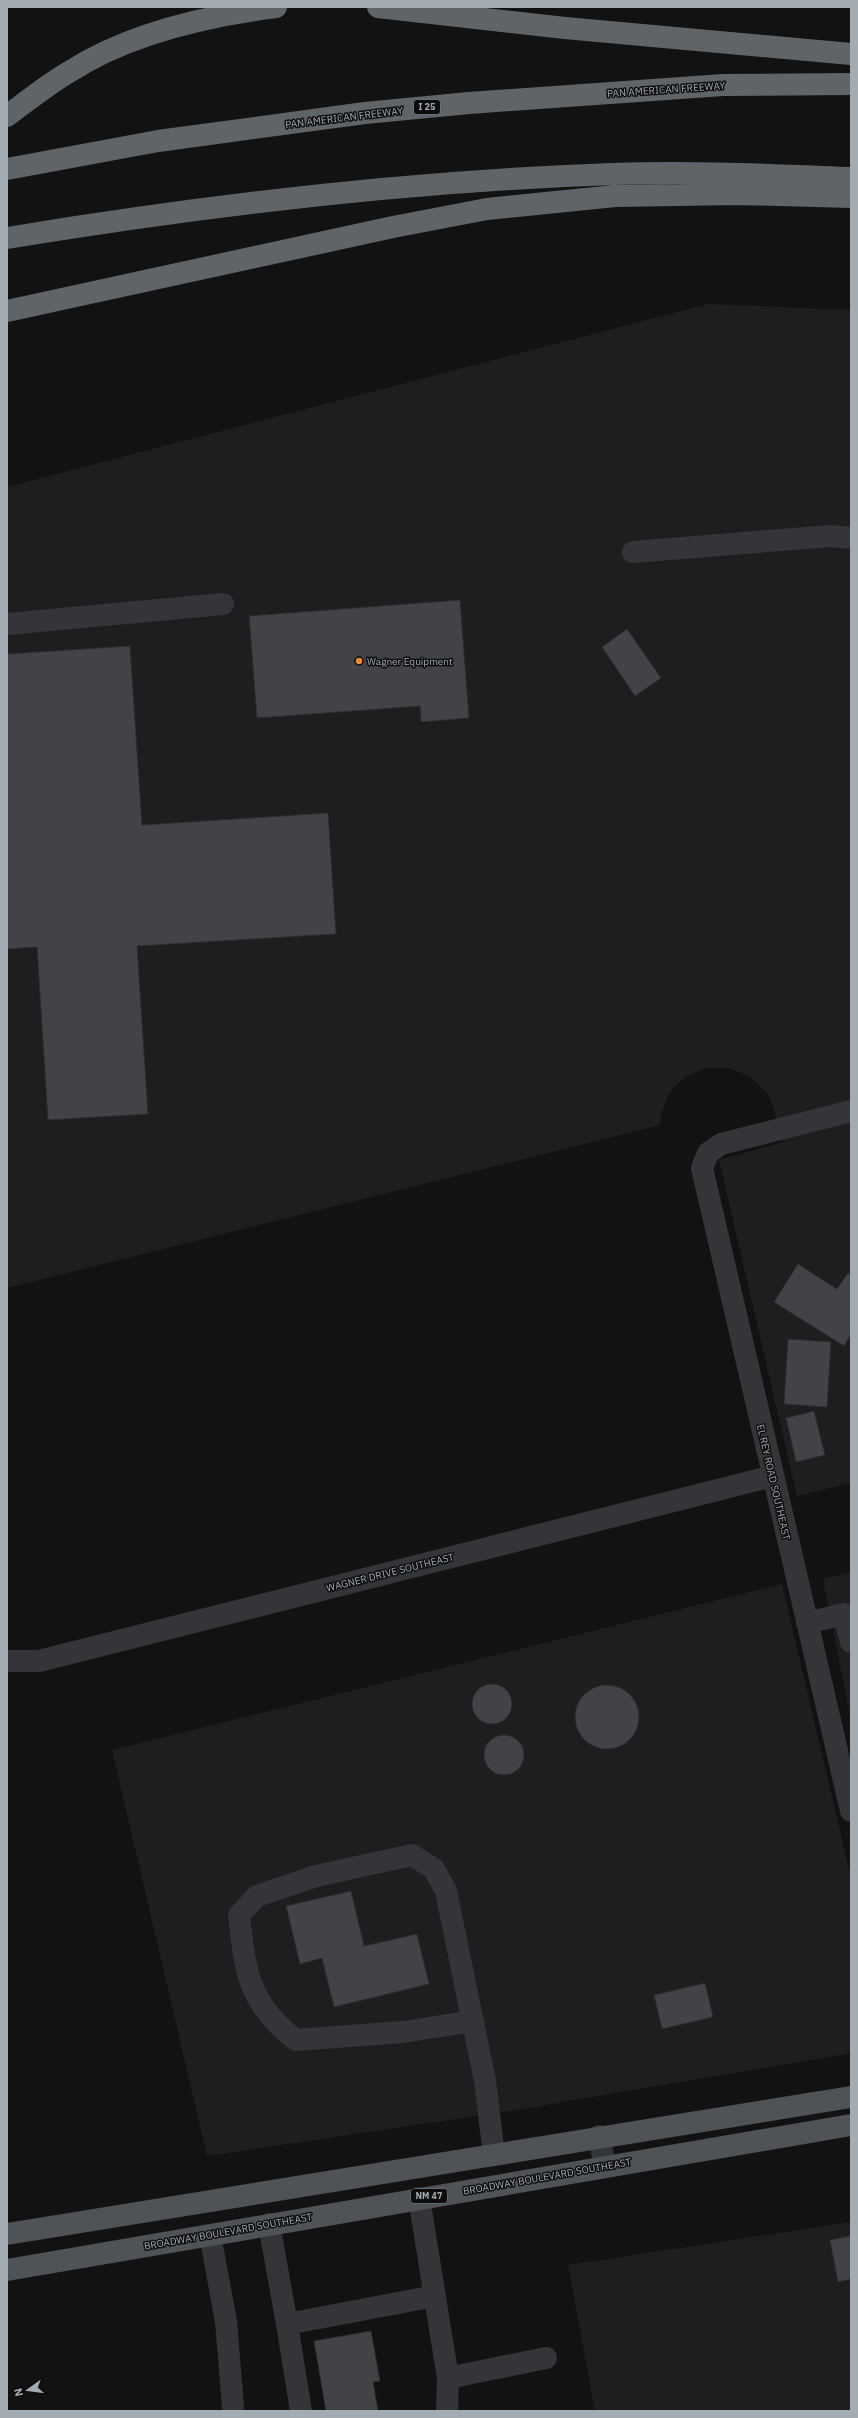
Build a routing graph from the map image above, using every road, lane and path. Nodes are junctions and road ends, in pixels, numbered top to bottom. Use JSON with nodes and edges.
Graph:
{"nodes":[{"id":1,"x":276,"y":7,"type":"edge"},
{"id":2,"x":378,"y":7,"type":"edge"},
{"id":3,"x":851,"y":54,"type":"edge"},
{"id":4,"x":851,"y":84,"type":"edge"},
{"id":5,"x":7,"y":116,"type":"edge"},
{"id":6,"x":7,"y":169,"type":"edge"},
{"id":7,"x":851,"y":178,"type":"edge"},
{"id":8,"x":851,"y":197,"type":"edge"},
{"id":9,"x":7,"y":238,"type":"edge"},
{"id":10,"x":7,"y":311,"type":"edge"},
{"id":11,"x":851,"y":538,"type":"edge"},
{"id":12,"x":633,"y":552,"type":"dead end"},
{"id":13,"x":224,"y":604,"type":"dead end"},
{"id":14,"x":7,"y":624,"type":"edge"},
{"id":15,"x":851,"y":1111,"type":"edge"},
{"id":16,"x":772,"y":1476,"type":"junction"},
{"id":17,"x":848,"y":1614,"type":"edge"},
{"id":18,"x":807,"y":1623,"type":"junction"},
{"id":19,"x":851,"y":1642,"type":"edge"},
{"id":20,"x":7,"y":1661,"type":"edge"},
{"id":21,"x":842,"y":1734,"type":"edge"},
{"id":22,"x":851,"y":1810,"type":"edge"},
{"id":23,"x":472,"y":2021,"type":"junction"},
{"id":24,"x":851,"y":2097,"type":"edge"},
{"id":25,"x":851,"y":2125,"type":"edge"},
{"id":26,"x":599,"y":2136,"type":"junction"},
{"id":27,"x":494,"y":2155,"type":"junction"},
{"id":28,"x":605,"y":2166,"type":"junction"},
{"id":29,"x":418,"y":2198,"type":"junction"},
{"id":30,"x":269,"y":2224,"type":"junction"},
{"id":31,"x":7,"y":2234,"type":"edge"},
{"id":32,"x":210,"y":2235,"type":"junction"},
{"id":33,"x":7,"y":2270,"type":"edge"},
{"id":34,"x":435,"y":2296,"type":"junction"},
{"id":35,"x":287,"y":2324,"type":"junction"},
{"id":36,"x":546,"y":2358,"type":"dead end"},
{"id":37,"x":448,"y":2378,"type":"junction"},
{"id":38,"x":234,"y":2410,"type":"edge"},
{"id":39,"x":301,"y":2411,"type":"edge"},
{"id":40,"x":447,"y":2411,"type":"edge"}],
"edges":[{"from":1,"to":5,"type":"highway"},
{"from":2,"to":3,"type":"highway"},
{"from":4,"to":6,"type":"highway","name":"PAN AMERICAN FREEWAY","number":"I 25"},
{"from":7,"to":9,"type":"highway"},
{"from":8,"to":10,"type":"highway"},
{"from":11,"to":12,"type":"street"},
{"from":13,"to":14,"type":"street"},
{"from":15,"to":16,"type":"street","name":"EL REY ROAD SOUTHEAST"},
{"from":16,"to":18,"type":"street","name":"EL REY ROAD SOUTHEAST"},
{"from":16,"to":20,"type":"street","name":"WAGNER DRIVE SOUTHEAST"},
{"from":17,"to":18,"type":"street"},
{"from":17,"to":19,"type":"street"},
{"from":18,"to":21,"type":"street","name":"EL REY ROAD SOUTHEAST"},
{"from":21,"to":22,"type":"street","name":"EL REY ROAD SOUTHEAST"},
{"from":23,"to":23,"type":"street"},
{"from":23,"to":27,"type":"street"},
{"from":24,"to":26,"type":"main road"},
{"from":25,"to":28,"type":"main road","name":"BROADWAY BOULEVARD SOUTHEAST","number":"NM 47"},
{"from":26,"to":27,"type":"main road"},
{"from":26,"to":28,"type":"street"},
{"from":27,"to":31,"type":"main road"},
{"from":28,"to":29,"type":"main road","name":"BROADWAY BOULEVARD SOUTHEAST","number":"NM 47"},
{"from":29,"to":30,"type":"main road","name":"BROADWAY BOULEVARD SOUTHEAST","number":"NM 47"},
{"from":29,"to":34,"type":"street"},
{"from":30,"to":32,"type":"main road","name":"BROADWAY BOULEVARD SOUTHEAST","number":"NM 47"},
{"from":30,"to":35,"type":"street"},
{"from":32,"to":33,"type":"main road","name":"BROADWAY BOULEVARD SOUTHEAST","number":"NM 47"},
{"from":32,"to":38,"type":"street"},
{"from":34,"to":35,"type":"street"},
{"from":34,"to":37,"type":"street"},
{"from":35,"to":39,"type":"street"},
{"from":36,"to":37,"type":"street"},
{"from":37,"to":40,"type":"street"}]}
